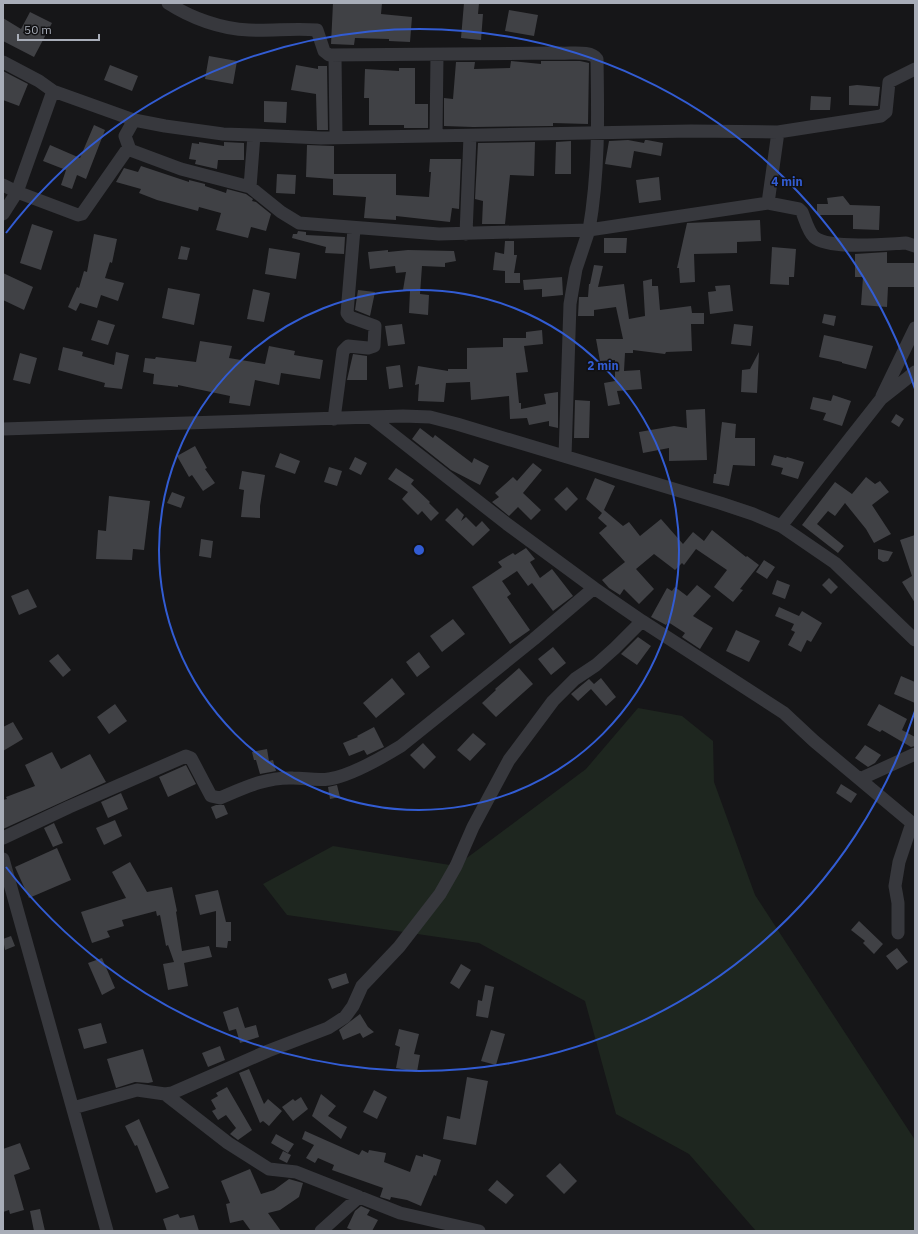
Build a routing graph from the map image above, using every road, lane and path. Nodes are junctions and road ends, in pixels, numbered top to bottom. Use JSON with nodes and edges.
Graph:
{"nodes":[{"id":1,"x":168,"y":3,"type":"edge"},
{"id":2,"x":335,"y":55,"type":"junction"},
{"id":3,"x":437,"y":55,"type":"junction"},
{"id":4,"x":3,"y":62,"type":"edge"},
{"id":5,"x":915,"y":69,"type":"edge"},
{"id":6,"x":53,"y":91,"type":"junction"},
{"id":7,"x":134,"y":120,"type":"junction"},
{"id":8,"x":598,"y":132,"type":"junction"},
{"id":9,"x":778,"y":132,"type":"junction"},
{"id":10,"x":254,"y":135,"type":"junction"},
{"id":11,"x":436,"y":136,"type":"junction"},
{"id":12,"x":470,"y":136,"type":"junction"},
{"id":13,"x":336,"y":137,"type":"junction"},
{"id":14,"x":130,"y":150,"type":"junction"},
{"id":15,"x":3,"y":185,"type":"edge"},
{"id":16,"x":250,"y":187,"type":"junction"},
{"id":17,"x":17,"y":192,"type":"junction"},
{"id":18,"x":768,"y":203,"type":"junction"},
{"id":19,"x":3,"y":214,"type":"edge"},
{"id":20,"x":354,"y":229,"type":"junction"},
{"id":21,"x":589,"y":230,"type":"junction"},
{"id":22,"x":466,"y":234,"type":"junction"},
{"id":23,"x":915,"y":246,"type":"edge"},
{"id":24,"x":915,"y":328,"type":"edge"},
{"id":25,"x":915,"y":372,"type":"edge"},
{"id":26,"x":880,"y":399,"type":"junction"},
{"id":27,"x":372,"y":418,"type":"junction"},
{"id":28,"x":334,"y":419,"type":"junction"},
{"id":29,"x":3,"y":428,"type":"edge"},
{"id":30,"x":565,"y":456,"type":"junction"},
{"id":31,"x":782,"y":526,"type":"junction"},
{"id":32,"x":594,"y":588,"type":"junction"},
{"id":33,"x":642,"y":621,"type":"junction"},
{"id":34,"x":915,"y":640,"type":"edge"},
{"id":35,"x":915,"y":754,"type":"edge"},
{"id":36,"x":860,"y":779,"type":"junction"},
{"id":37,"x":914,"y":824,"type":"edge"},
{"id":38,"x":3,"y":838,"type":"edge"},
{"id":39,"x":3,"y":859,"type":"edge"},
{"id":40,"x":898,"y":933,"type":"dead end"},
{"id":41,"x":165,"y":1094,"type":"junction"},
{"id":42,"x":73,"y":1108,"type":"junction"},
{"id":43,"x":359,"y":1197,"type":"junction"},
{"id":44,"x":107,"y":1231,"type":"edge"},
{"id":45,"x":321,"y":1231,"type":"edge"},
{"id":46,"x":479,"y":1231,"type":"edge"}],
"edges":[{"from":1,"to":2,"type":"street"},
{"from":2,"to":3,"type":"street"},
{"from":2,"to":13,"type":"street"},
{"from":3,"to":8,"type":"street"},
{"from":3,"to":11,"type":"street"},
{"from":4,"to":6,"type":"street"},
{"from":5,"to":9,"type":"street"},
{"from":6,"to":7,"type":"street"},
{"from":6,"to":17,"type":"street"},
{"from":7,"to":10,"type":"street"},
{"from":7,"to":14,"type":"street"},
{"from":8,"to":9,"type":"street"},
{"from":8,"to":12,"type":"street"},
{"from":8,"to":21,"type":"street"},
{"from":9,"to":18,"type":"street"},
{"from":10,"to":13,"type":"street"},
{"from":10,"to":16,"type":"street"},
{"from":11,"to":12,"type":"street"},
{"from":11,"to":13,"type":"street"},
{"from":12,"to":22,"type":"street"},
{"from":14,"to":16,"type":"street"},
{"from":14,"to":17,"type":"street"},
{"from":15,"to":17,"type":"street"},
{"from":16,"to":20,"type":"street"},
{"from":17,"to":19,"type":"street"},
{"from":18,"to":21,"type":"street"},
{"from":18,"to":23,"type":"street"},
{"from":20,"to":22,"type":"street"},
{"from":20,"to":28,"type":"street"},
{"from":21,"to":22,"type":"street"},
{"from":21,"to":30,"type":"street"},
{"from":24,"to":26,"type":"street"},
{"from":25,"to":26,"type":"street"},
{"from":26,"to":31,"type":"street"},
{"from":27,"to":28,"type":"street"},
{"from":27,"to":30,"type":"street"},
{"from":27,"to":32,"type":"street"},
{"from":28,"to":29,"type":"street"},
{"from":30,"to":31,"type":"street"},
{"from":31,"to":34,"type":"street"},
{"from":32,"to":33,"type":"street"},
{"from":32,"to":38,"type":"street"},
{"from":33,"to":36,"type":"street"},
{"from":33,"to":41,"type":"street"},
{"from":35,"to":36,"type":"street"},
{"from":36,"to":37,"type":"street"},
{"from":37,"to":40,"type":"street"},
{"from":39,"to":42,"type":"street"},
{"from":41,"to":42,"type":"street"},
{"from":41,"to":43,"type":"street"},
{"from":42,"to":44,"type":"street"},
{"from":43,"to":45,"type":"street"},
{"from":43,"to":46,"type":"street"}]}
